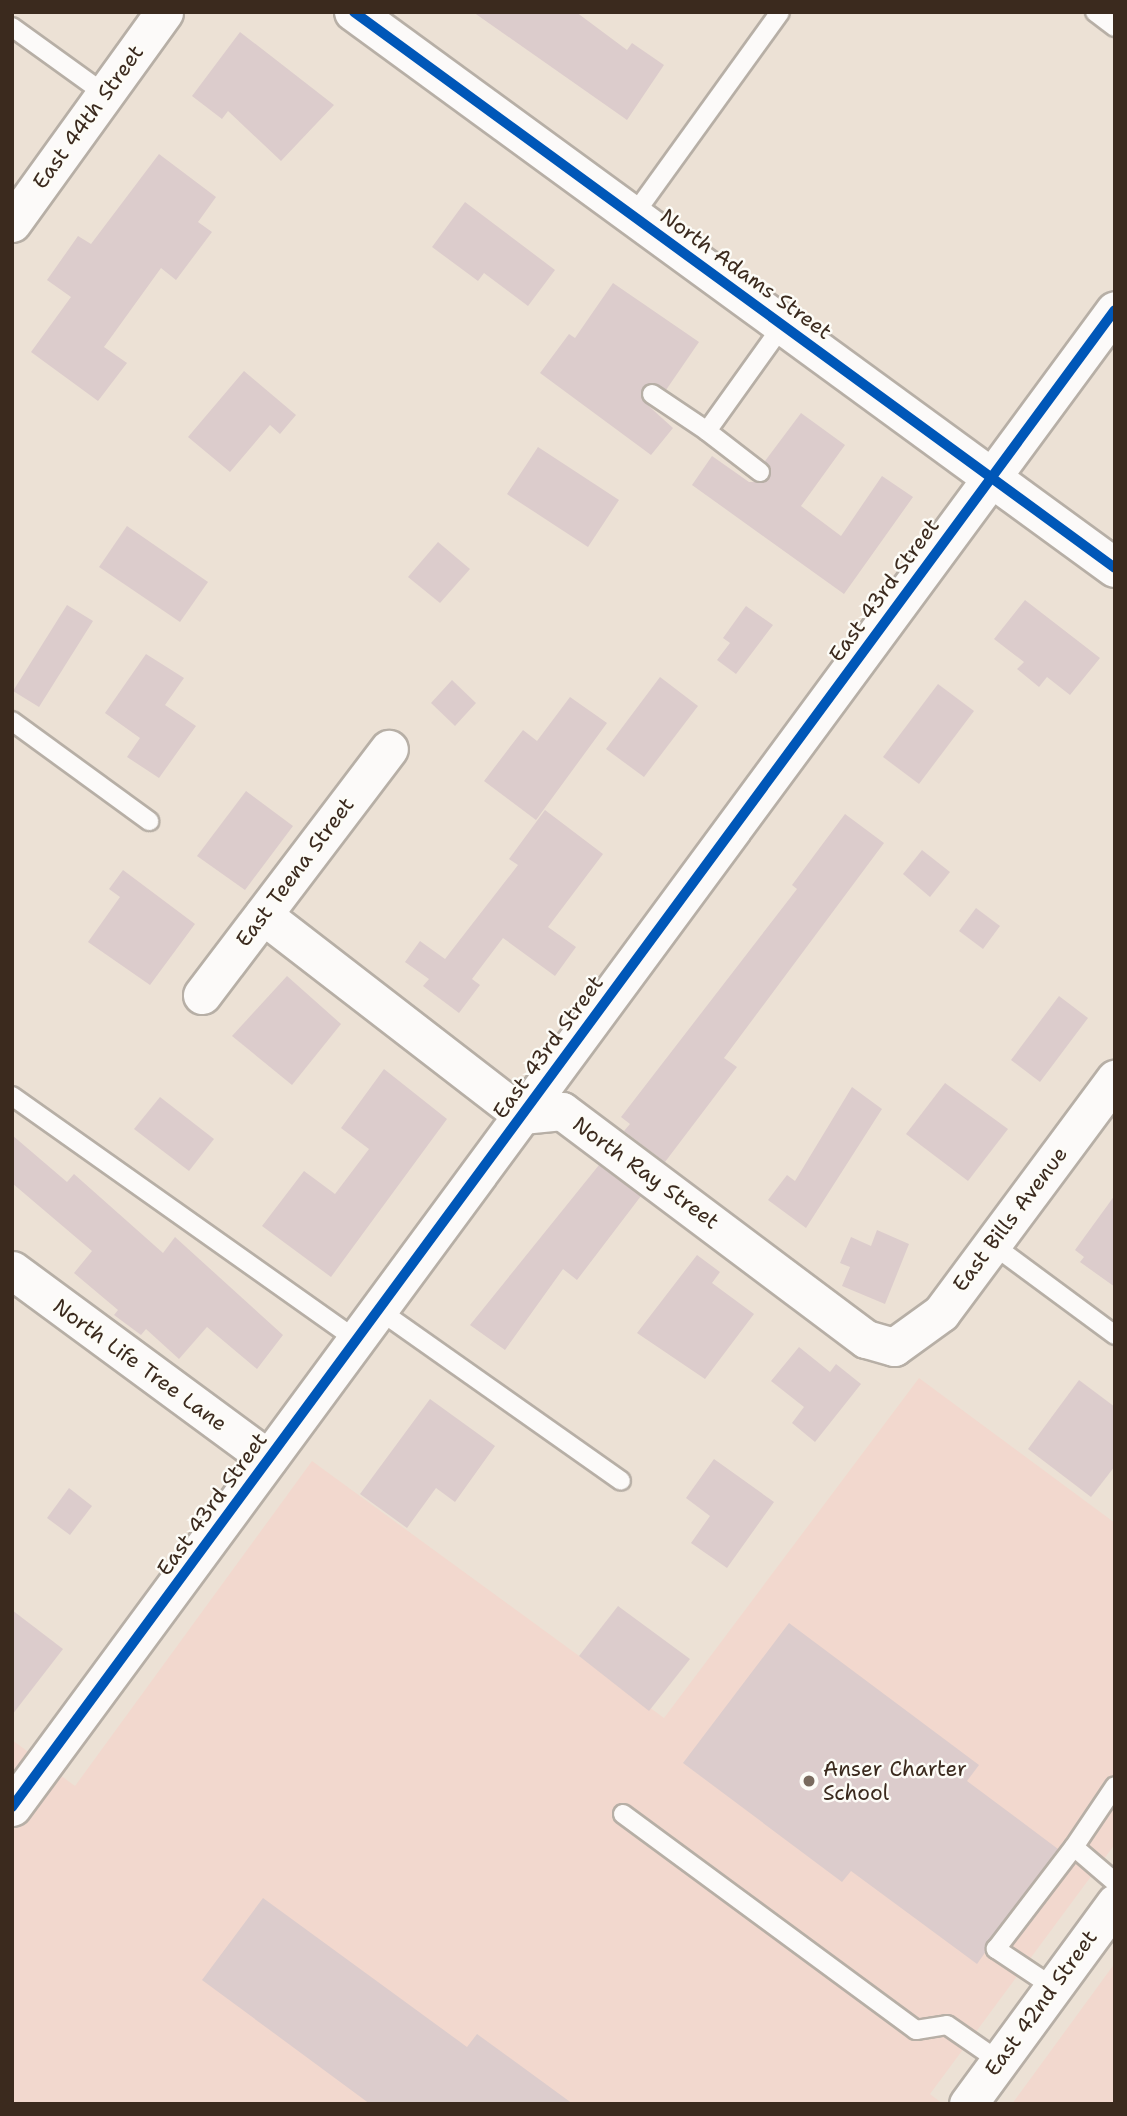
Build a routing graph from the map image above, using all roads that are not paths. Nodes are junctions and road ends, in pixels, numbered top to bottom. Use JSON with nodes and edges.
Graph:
{"nodes":[{"id":1,"x":163,"y":12,"type":"edge"},
{"id":2,"x":354,"y":12,"type":"edge"},
{"id":3,"x":780,"y":12,"type":"edge"},
{"id":4,"x":1095,"y":12,"type":"edge"},
{"id":5,"x":12,"y":27,"type":"edge"},
{"id":6,"x":1115,"y":27,"type":"edge"},
{"id":7,"x":105,"y":94,"type":"junction"},
{"id":8,"x":633,"y":216,"type":"junction"},
{"id":9,"x":12,"y":223,"type":"edge"},
{"id":10,"x":1115,"y":310,"type":"edge"},
{"id":11,"x":783,"y":325,"type":"junction"},
{"id":12,"x":652,"y":394,"type":"dead end"},
{"id":13,"x":706,"y":431,"type":"junction"},
{"id":14,"x":760,"y":472,"type":"dead end"},
{"id":15,"x":991,"y":477,"type":"junction"},
{"id":16,"x":1115,"y":568,"type":"edge"},
{"id":17,"x":12,"y":721,"type":"edge"},
{"id":18,"x":389,"y":749,"type":"dead end"},
{"id":19,"x":149,"y":821,"type":"dead end"},
{"id":20,"x":263,"y":915,"type":"junction"},
{"id":21,"x":202,"y":995,"type":"dead end"},
{"id":22,"x":1115,"y":1079,"type":"edge"},
{"id":23,"x":12,"y":1096,"type":"edge"},
{"id":24,"x":522,"y":1115,"type":"junction"},
{"id":25,"x":992,"y":1244,"type":"junction"},
{"id":26,"x":12,"y":1270,"type":"edge"},
{"id":27,"x":379,"y":1310,"type":"junction"},
{"id":28,"x":1115,"y":1335,"type":"edge"},
{"id":29,"x":356,"y":1340,"type":"junction"},
{"id":30,"x":894,"y":1347,"type":"joint"},
{"id":31,"x":268,"y":1459,"type":"junction"},
{"id":32,"x":621,"y":1481,"type":"dead end"},
{"id":33,"x":1115,"y":1786,"type":"edge"},
{"id":34,"x":17,"y":1790,"type":"edge"},
{"id":35,"x":623,"y":1814,"type":"dead end"},
{"id":36,"x":1074,"y":1847,"type":"junction"},
{"id":37,"x":1115,"y":1882,"type":"edge"},
{"id":38,"x":1115,"y":1903,"type":"edge"},
{"id":39,"x":1053,"y":1987,"type":"junction"},
{"id":40,"x":999,"y":2061,"type":"junction"},
{"id":41,"x":968,"y":2104,"type":"edge"}],
"edges":[{"from":1,"to":7,"type":"street","name":"East 44th Street"},
{"from":2,"to":8,"type":"street","name":"North Adams Street"},
{"from":3,"to":8,"type":"lane"},
{"from":4,"to":6,"type":"lane"},
{"from":5,"to":7,"type":"lane"},
{"from":7,"to":9,"type":"street","name":"East 44th Street"},
{"from":8,"to":11,"type":"street","name":"North Adams Street"},
{"from":10,"to":15,"type":"street","name":"East 43rd Street"},
{"from":11,"to":13,"type":"lane"},
{"from":11,"to":15,"type":"street","name":"North Adams Street"},
{"from":12,"to":13,"type":"lane"},
{"from":13,"to":14,"type":"lane"},
{"from":15,"to":16,"type":"street","name":"North Adams Street"},
{"from":15,"to":24,"type":"street","name":"East 43rd Street"},
{"from":17,"to":19,"type":"lane"},
{"from":18,"to":20,"type":"street","name":"East Teena Street"},
{"from":20,"to":21,"type":"street","name":"East Teena Street"},
{"from":20,"to":24,"type":"street"},
{"from":22,"to":25,"type":"street","name":"East Bills Avenue"},
{"from":23,"to":29,"type":"lane"},
{"from":24,"to":27,"type":"street","name":"East 43rd Street"},
{"from":24,"to":30,"type":"street","name":"North Ray Street"},
{"from":25,"to":28,"type":"lane"},
{"from":25,"to":30,"type":"street","name":"East Bills Avenue"},
{"from":26,"to":31,"type":"street","name":"North Life Tree Lane"},
{"from":27,"to":29,"type":"street","name":"East 43rd Street"},
{"from":27,"to":32,"type":"lane"},
{"from":29,"to":31,"type":"street","name":"East 43rd Street"},
{"from":31,"to":34,"type":"street","name":"East 43rd Street"},
{"from":33,"to":36,"type":"lane"},
{"from":35,"to":40,"type":"lane"},
{"from":36,"to":37,"type":"lane"},
{"from":36,"to":39,"type":"lane"},
{"from":38,"to":39,"type":"street","name":"East 42nd Street"},
{"from":39,"to":40,"type":"street","name":"East 42nd Street"},
{"from":40,"to":41,"type":"street","name":"East 42nd Street"}]}
